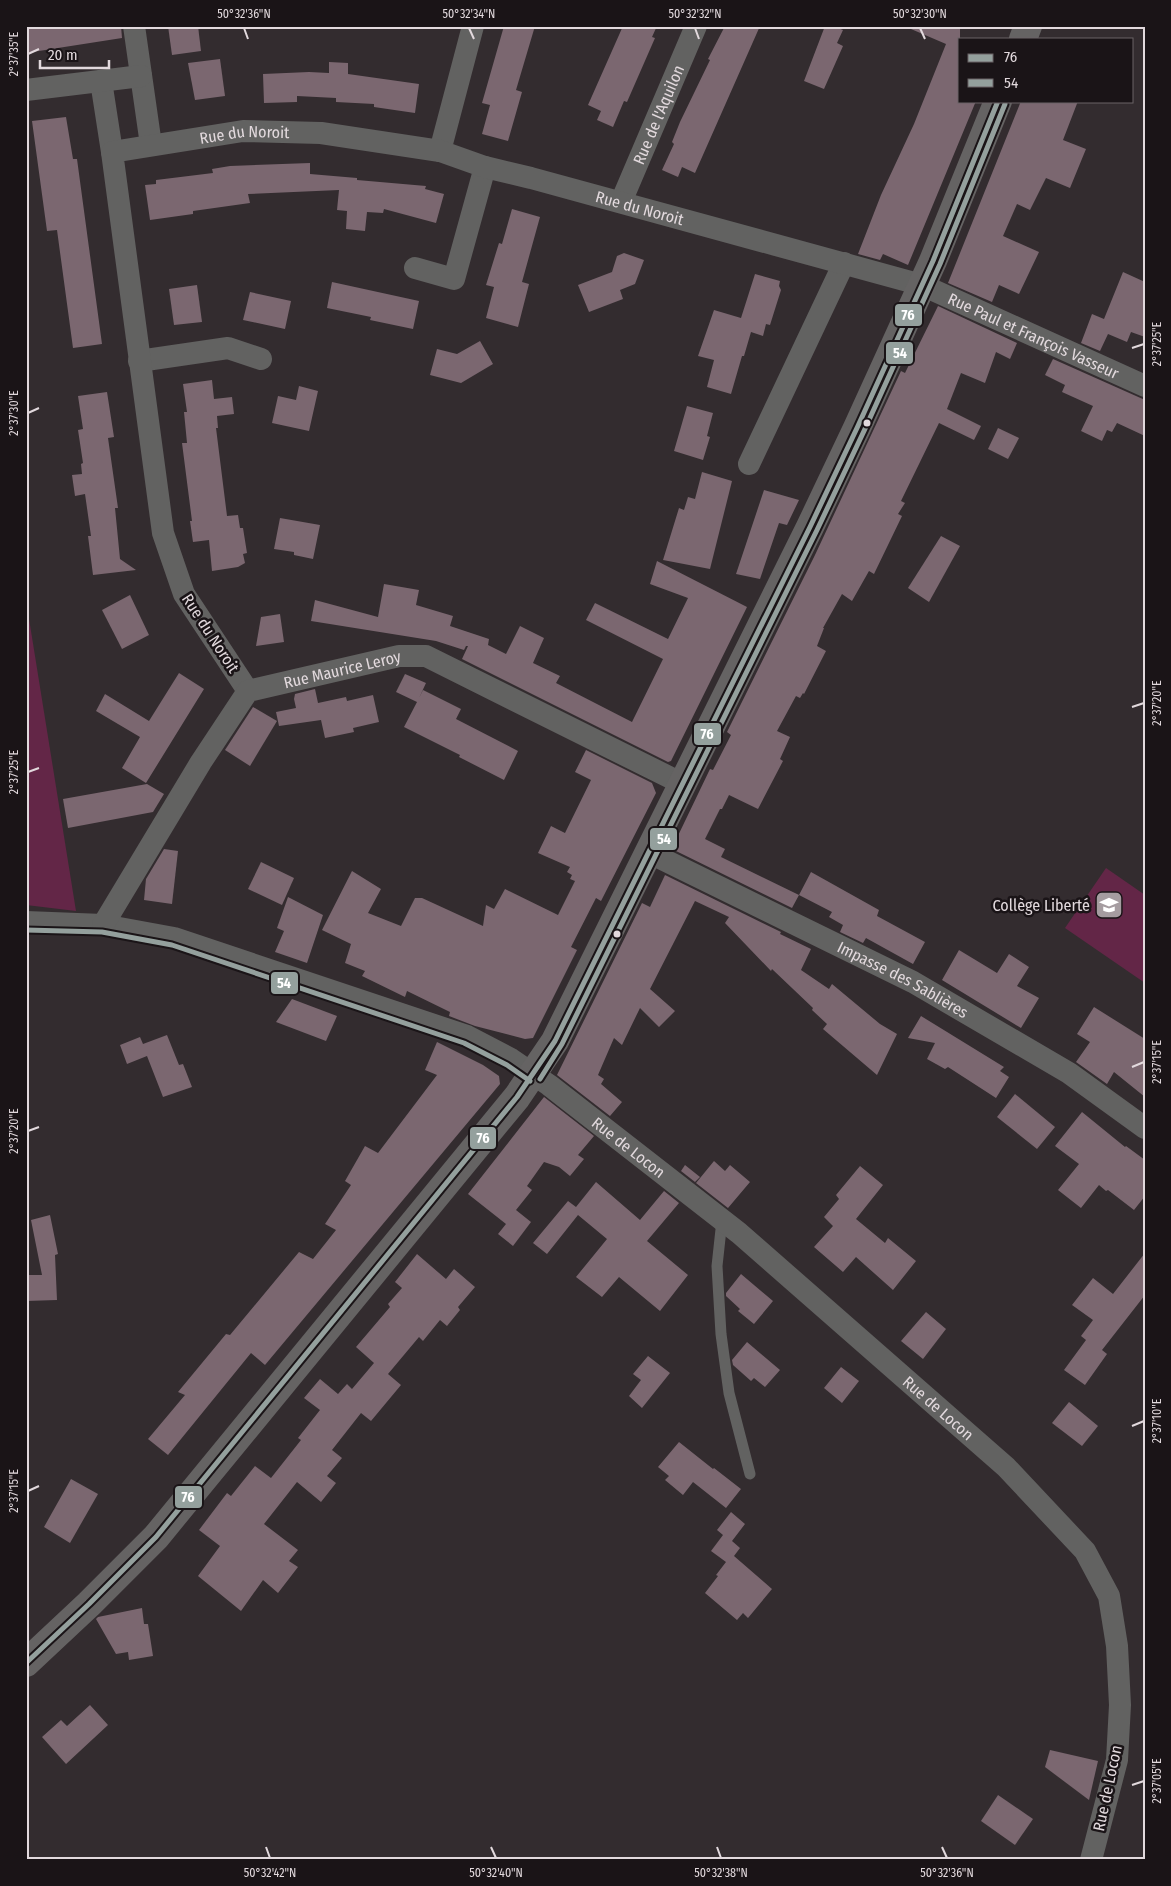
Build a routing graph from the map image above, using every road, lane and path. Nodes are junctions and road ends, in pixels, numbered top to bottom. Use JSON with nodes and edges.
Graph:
{"nodes":[{"id":1,"x":134,"y":26,"type":"edge"},
{"id":2,"x":473,"y":26,"type":"edge"},
{"id":3,"x":696,"y":26,"type":"edge"},
{"id":4,"x":1028,"y":26,"type":"edge"},
{"id":5,"x":1023,"y":38,"type":"edge"},
{"id":6,"x":141,"y":76,"type":"junction"},
{"id":7,"x":102,"y":80,"type":"junction"},
{"id":8,"x":26,"y":90,"type":"edge"},
{"id":9,"x":998,"y":102,"type":"edge"},
{"id":10,"x":151,"y":145,"type":"junction"},
{"id":11,"x":440,"y":150,"type":"junction"},
{"id":12,"x":112,"y":152,"type":"junction"},
{"id":13,"x":485,"y":167,"type":"junction"},
{"id":14,"x":620,"y":202,"type":"junction"},
{"id":15,"x":844,"y":263,"type":"junction"},
{"id":16,"x":415,"y":268,"type":"dead end"},
{"id":17,"x":922,"y":285,"type":"junction"},
{"id":18,"x":261,"y":359,"type":"dead end"},
{"id":19,"x":139,"y":361,"type":"junction"},
{"id":20,"x":1145,"y":386,"type":"edge"},
{"id":21,"x":750,"y":464,"type":"dead end"},
{"id":22,"x":248,"y":691,"type":"junction"},
{"id":23,"x":683,"y":784,"type":"junction"},
{"id":24,"x":648,"y":852,"type":"junction"},
{"id":25,"x":26,"y":922,"type":"edge"},
{"id":26,"x":93,"y":924,"type":"junction"},
{"id":27,"x":534,"y":1075,"type":"junction"},
{"id":28,"x":1145,"y":1128,"type":"edge"},
{"id":29,"x":722,"y":1220,"type":"junction"},
{"id":30,"x":750,"y":1474,"type":"dead end"},
{"id":31,"x":26,"y":1663,"type":"edge"},
{"id":32,"x":1091,"y":1860,"type":"edge"}],
"edges":[{"from":1,"to":6,"type":"street"},
{"from":2,"to":11,"type":"street"},
{"from":3,"to":14,"type":"street","name":"Rue de l'Aquilon"},
{"from":4,"to":5,"type":"main road"},
{"from":6,"to":7,"type":"street"},
{"from":6,"to":10,"type":"street"},
{"from":7,"to":8,"type":"street"},
{"from":7,"to":12,"type":"street"},
{"from":9,"to":17,"type":"main road"},
{"from":10,"to":11,"type":"street","name":"Rue du Noroit"},
{"from":10,"to":12,"type":"street","name":"Rue du Noroit"},
{"from":11,"to":13,"type":"street","name":"Rue du Noroit"},
{"from":12,"to":19,"type":"street","name":"Rue du Noroit"},
{"from":13,"to":14,"type":"street","name":"Rue du Noroit"},
{"from":13,"to":16,"type":"street"},
{"from":14,"to":15,"type":"street","name":"Rue du Noroit"},
{"from":15,"to":17,"type":"street","name":"Rue du Noroit"},
{"from":15,"to":21,"type":"street"},
{"from":17,"to":20,"type":"street","name":"Rue Paul et François Vasseur"},
{"from":17,"to":23,"type":"main road"},
{"from":18,"to":19,"type":"street"},
{"from":19,"to":22,"type":"street","name":"Rue du Noroit"},
{"from":22,"to":23,"type":"street","name":"Rue Maurice Leroy"},
{"from":22,"to":26,"type":"street"},
{"from":23,"to":24,"type":"main road"},
{"from":24,"to":27,"type":"main road"},
{"from":24,"to":28,"type":"street","name":"Impasse des Sablières"},
{"from":25,"to":26,"type":"street","name":"Rue de Locon"},
{"from":26,"to":27,"type":"street","name":"Rue de Locon"},
{"from":27,"to":29,"type":"street","name":"Rue de Locon"},
{"from":27,"to":31,"type":"main road"},
{"from":29,"to":30,"type":"lane"},
{"from":29,"to":32,"type":"street","name":"Rue de Locon"}]}
